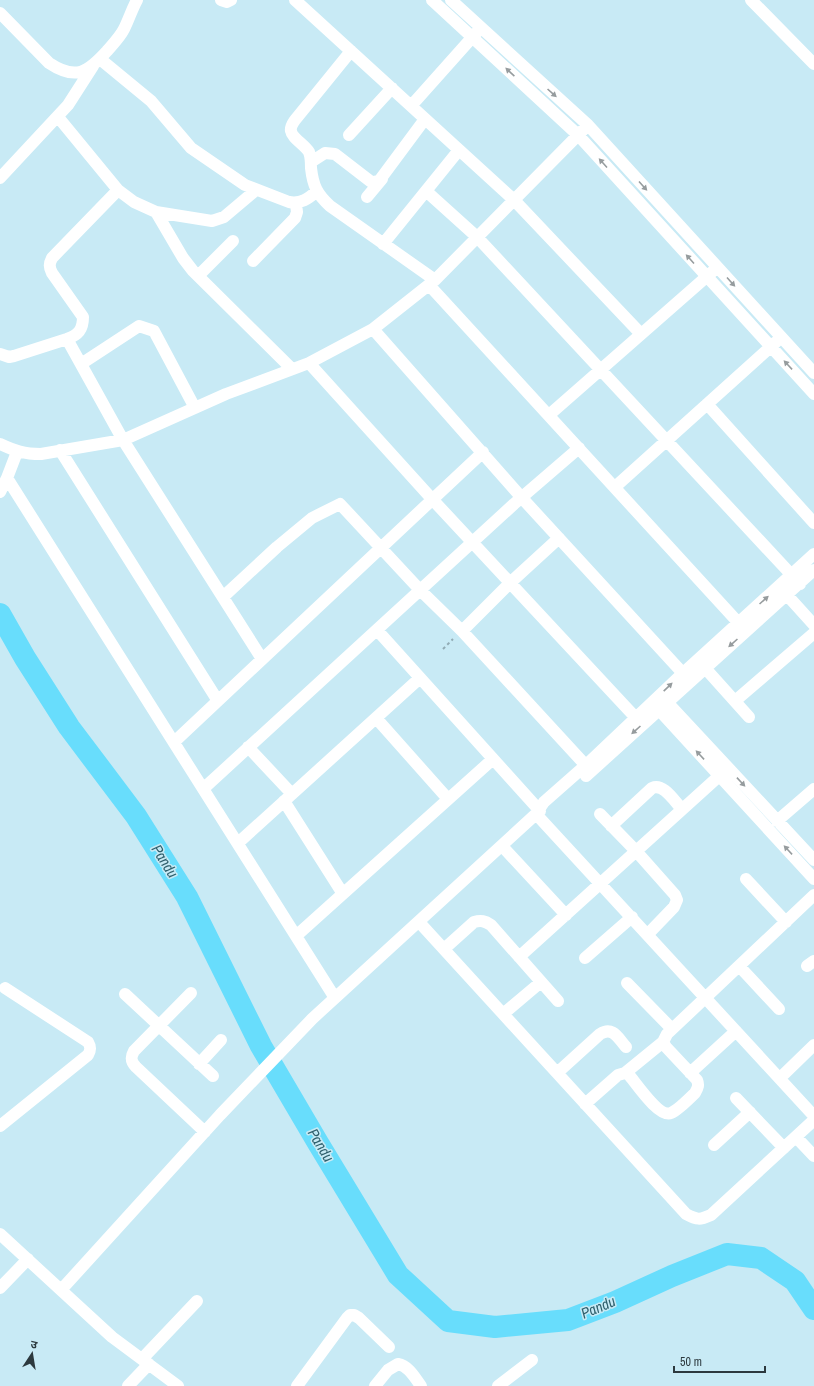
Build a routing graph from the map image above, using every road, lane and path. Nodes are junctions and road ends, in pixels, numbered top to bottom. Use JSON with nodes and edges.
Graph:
{"nodes":[{"id":1,"x":137,"y":0,"type":"edge"},
{"id":2,"x":221,"y":0,"type":"edge"},
{"id":3,"x":231,"y":0,"type":"edge"},
{"id":4,"x":295,"y":0,"type":"edge"},
{"id":5,"x":432,"y":0,"type":"edge"},
{"id":6,"x":451,"y":0,"type":"edge"},
{"id":7,"x":752,"y":0,"type":"edge"},
{"id":8,"x":0,"y":12,"type":"edge"},
{"id":9,"x":477,"y":33,"type":"junction"},
{"id":10,"x":351,"y":51,"type":"junction"},
{"id":11,"x":96,"y":62,"type":"junction"},
{"id":12,"x":814,"y":64,"type":"edge"},
{"id":13,"x":392,"y":88,"type":"junction"},
{"id":14,"x":411,"y":106,"type":"junction"},
{"id":15,"x":58,"y":117,"type":"junction"},
{"id":16,"x":426,"y":119,"type":"junction"},
{"id":17,"x":588,"y":125,"type":"junction"},
{"id":18,"x":349,"y":135,"type":"dead end"},
{"id":19,"x":578,"y":135,"type":"junction"},
{"id":20,"x":460,"y":150,"type":"junction"},
{"id":21,"x":311,"y":162,"type":"junction"},
{"id":22,"x":0,"y":178,"type":"edge"},
{"id":23,"x":382,"y":178,"type":"junction"},
{"id":24,"x":118,"y":190,"type":"junction"},
{"id":25,"x":256,"y":190,"type":"junction"},
{"id":26,"x":317,"y":191,"type":"junction"},
{"id":27,"x":426,"y":191,"type":"junction"},
{"id":28,"x":367,"y":197,"type":"dead end"},
{"id":29,"x":514,"y":200,"type":"junction"},
{"id":30,"x":656,"y":200,"type":"junction"},
{"id":31,"x":296,"y":204,"type":"junction"},
{"id":32,"x":645,"y":209,"type":"junction"},
{"id":33,"x":156,"y":212,"type":"junction"},
{"id":34,"x":477,"y":237,"type":"junction"},
{"id":35,"x":233,"y":241,"type":"dead end"},
{"id":36,"x":382,"y":244,"type":"junction"},
{"id":37,"x":253,"y":261,"type":"dead end"},
{"id":38,"x":718,"y":267,"type":"junction"},
{"id":39,"x":198,"y":276,"type":"junction"},
{"id":40,"x":707,"y":277,"type":"junction"},
{"id":41,"x":432,"y":283,"type":"junction"},
{"id":42,"x":373,"y":329,"type":"junction"},
{"id":43,"x":641,"y":334,"type":"junction"},
{"id":44,"x":781,"y":337,"type":"junction"},
{"id":45,"x":67,"y":340,"type":"junction"},
{"id":46,"x":771,"y":346,"type":"junction"},
{"id":47,"x":0,"y":354,"type":"edge"},
{"id":48,"x":309,"y":363,"type":"junction"},
{"id":49,"x":81,"y":364,"type":"junction"},
{"id":50,"x":292,"y":369,"type":"junction"},
{"id":51,"x":600,"y":370,"type":"junction"},
{"id":52,"x":814,"y":373,"type":"edge"},
{"id":53,"x":814,"y":394,"type":"edge"},
{"id":54,"x":707,"y":404,"type":"junction"},
{"id":55,"x":195,"y":408,"type":"junction"},
{"id":56,"x":549,"y":415,"type":"junction"},
{"id":57,"x":123,"y":440,"type":"junction"},
{"id":58,"x":666,"y":441,"type":"junction"},
{"id":59,"x":0,"y":444,"type":"edge"},
{"id":60,"x":579,"y":448,"type":"junction"},
{"id":61,"x":60,"y":450,"type":"junction"},
{"id":62,"x":17,"y":452,"type":"junction"},
{"id":63,"x":483,"y":452,"type":"junction"},
{"id":64,"x":7,"y":478,"type":"junction"},
{"id":65,"x":615,"y":487,"type":"junction"},
{"id":66,"x":0,"y":492,"type":"edge"},
{"id":67,"x":518,"y":501,"type":"junction"},
{"id":68,"x":436,"y":503,"type":"junction"},
{"id":69,"x":814,"y":523,"type":"edge"},
{"id":70,"x":559,"y":538,"type":"junction"},
{"id":71,"x":473,"y":542,"type":"junction"},
{"id":72,"x":381,"y":548,"type":"junction"},
{"id":73,"x":814,"y":554,"type":"edge"},
{"id":74,"x":814,"y":570,"type":"edge"},
{"id":75,"x":508,"y":579,"type":"junction"},
{"id":76,"x":796,"y":580,"type":"junction"},
{"id":77,"x":424,"y":586,"type":"junction"},
{"id":78,"x":786,"y":594,"type":"junction"},
{"id":79,"x":223,"y":597,"type":"junction"},
{"id":80,"x":814,"y":625,"type":"edge"},
{"id":81,"x":742,"y":627,"type":"junction"},
{"id":82,"x":377,"y":630,"type":"junction"},
{"id":83,"x":462,"y":631,"type":"junction"},
{"id":84,"x":814,"y":633,"type":"edge"},
{"id":85,"x":443,"y":649,"type":"dead end"},
{"id":86,"x":262,"y":659,"type":"junction"},
{"id":87,"x":705,"y":668,"type":"junction"},
{"id":88,"x":420,"y":678,"type":"junction"},
{"id":89,"x":686,"y":678,"type":"junction"},
{"id":90,"x":218,"y":701,"type":"junction"},
{"id":91,"x":735,"y":701,"type":"junction"},
{"id":92,"x":661,"y":704,"type":"junction"},
{"id":93,"x":749,"y":717,"type":"dead end"},
{"id":94,"x":376,"y":718,"type":"junction"},
{"id":95,"x":636,"y":718,"type":"junction"},
{"id":96,"x":174,"y":742,"type":"junction"},
{"id":97,"x":248,"y":747,"type":"junction"},
{"id":98,"x":493,"y":759,"type":"junction"},
{"id":99,"x":588,"y":768,"type":"junction"},
{"id":100,"x":724,"y":772,"type":"junction"},
{"id":101,"x":203,"y":788,"type":"junction"},
{"id":102,"x":814,"y":789,"type":"edge"},
{"id":103,"x":288,"y":798,"type":"junction"},
{"id":104,"x":448,"y":799,"type":"junction"},
{"id":105,"x":682,"y":809,"type":"junction"},
{"id":106,"x":538,"y":812,"type":"junction"},
{"id":107,"x":600,"y":814,"type":"dead end"},
{"id":108,"x":778,"y":821,"type":"junction"},
{"id":109,"x":611,"y":826,"type":"junction"},
{"id":110,"x":238,"y":843,"type":"junction"},
{"id":111,"x":502,"y":846,"type":"junction"},
{"id":112,"x":636,"y":851,"type":"junction"},
{"id":113,"x":814,"y":860,"type":"edge"},
{"id":114,"x":746,"y":879,"type":"dead end"},
{"id":115,"x":814,"y":879,"type":"edge"},
{"id":116,"x":601,"y":883,"type":"junction"},
{"id":117,"x":343,"y":894,"type":"junction"},
{"id":118,"x":814,"y":895,"type":"edge"},
{"id":119,"x":566,"y":914,"type":"junction"},
{"id":120,"x":632,"y":916,"type":"junction"},
{"id":121,"x":419,"y":922,"type":"junction"},
{"id":122,"x":786,"y":922,"type":"junction"},
{"id":123,"x":648,"y":934,"type":"junction"},
{"id":124,"x":296,"y":936,"type":"junction"},
{"id":125,"x":444,"y":950,"type":"junction"},
{"id":126,"x":519,"y":957,"type":"junction"},
{"id":127,"x":585,"y":958,"type":"dead end"},
{"id":128,"x":739,"y":966,"type":"junction"},
{"id":129,"x":541,"y":982,"type":"junction"},
{"id":130,"x":627,"y":983,"type":"dead end"},
{"id":131,"x":5,"y":988,"type":"dead end"},
{"id":132,"x":191,"y":993,"type":"dead end"},
{"id":133,"x":125,"y":994,"type":"dead end"},
{"id":134,"x":336,"y":998,"type":"junction"},
{"id":135,"x":706,"y":998,"type":"junction"},
{"id":136,"x":558,"y":1001,"type":"dead end"},
{"id":137,"x":779,"y":1009,"type":"dead end"},
{"id":138,"x":503,"y":1014,"type":"junction"},
{"id":139,"x":159,"y":1025,"type":"junction"},
{"id":140,"x":672,"y":1029,"type":"junction"},
{"id":141,"x":736,"y":1031,"type":"junction"},
{"id":142,"x":221,"y":1040,"type":"dead end"},
{"id":143,"x":663,"y":1042,"type":"junction"},
{"id":144,"x":814,"y":1045,"type":"edge"},
{"id":145,"x":626,"y":1047,"type":"dead end"},
{"id":146,"x":199,"y":1064,"type":"junction"},
{"id":147,"x":557,"y":1073,"type":"junction"},
{"id":148,"x":625,"y":1073,"type":"junction"},
{"id":149,"x":690,"y":1073,"type":"junction"},
{"id":150,"x":213,"y":1076,"type":"dead end"},
{"id":151,"x":780,"y":1078,"type":"junction"},
{"id":152,"x":736,"y":1098,"type":"dead end"},
{"id":153,"x":585,"y":1104,"type":"junction"},
{"id":154,"x":750,"y":1112,"type":"junction"},
{"id":155,"x":814,"y":1116,"type":"edge"},
{"id":156,"x":814,"y":1120,"type":"edge"},
{"id":157,"x":0,"y":1126,"type":"edge"},
{"id":158,"x":205,"y":1132,"type":"junction"},
{"id":159,"x":796,"y":1137,"type":"junction"},
{"id":160,"x":714,"y":1145,"type":"dead end"},
{"id":161,"x":784,"y":1148,"type":"junction"},
{"id":162,"x":814,"y":1156,"type":"edge"},
{"id":163,"x":0,"y":1234,"type":"edge"},
{"id":164,"x":28,"y":1259,"type":"junction"},
{"id":165,"x":0,"y":1288,"type":"edge"},
{"id":166,"x":61,"y":1290,"type":"junction"},
{"id":167,"x":197,"y":1301,"type":"dead end"},
{"id":168,"x":389,"y":1347,"type":"dead end"},
{"id":169,"x":532,"y":1360,"type":"dead end"},
{"id":170,"x":146,"y":1362,"type":"junction"},
{"id":171,"x":128,"y":1386,"type":"edge"},
{"id":172,"x":178,"y":1386,"type":"edge"},
{"id":173,"x":297,"y":1386,"type":"edge"},
{"id":174,"x":375,"y":1386,"type":"edge"},
{"id":175,"x":421,"y":1386,"type":"edge"},
{"id":176,"x":498,"y":1386,"type":"edge"}],
"edges":[{"from":1,"to":11,"type":"street"},
{"from":2,"to":3,"type":"street"},
{"from":4,"to":10,"type":"street"},
{"from":5,"to":9,"type":"street"},
{"from":6,"to":9,"type":"street"},
{"from":7,"to":12,"type":"street"},
{"from":8,"to":11,"type":"street"},
{"from":9,"to":14,"type":"street"},
{"from":9,"to":17,"type":"street","one_way":true},
{"from":19,"to":9,"type":"street","one_way":true},
{"from":10,"to":13,"type":"street"},
{"from":10,"to":21,"type":"street"},
{"from":11,"to":15,"type":"street"},
{"from":11,"to":25,"type":"street"},
{"from":13,"to":14,"type":"street"},
{"from":13,"to":18,"type":"street"},
{"from":14,"to":16,"type":"street"},
{"from":15,"to":22,"type":"street"},
{"from":15,"to":24,"type":"street"},
{"from":16,"to":20,"type":"street"},
{"from":16,"to":23,"type":"street"},
{"from":17,"to":19,"type":"street"},
{"from":17,"to":30,"type":"street","one_way":true},
{"from":19,"to":29,"type":"street"},
{"from":32,"to":19,"type":"street","one_way":true},
{"from":20,"to":27,"type":"street"},
{"from":20,"to":29,"type":"street"},
{"from":21,"to":23,"type":"street"},
{"from":21,"to":26,"type":"street"},
{"from":23,"to":28,"type":"street"},
{"from":24,"to":33,"type":"street"},
{"from":24,"to":45,"type":"street"},
{"from":25,"to":31,"type":"street"},
{"from":25,"to":33,"type":"street"},
{"from":26,"to":31,"type":"street"},
{"from":26,"to":36,"type":"street"},
{"from":27,"to":34,"type":"street"},
{"from":27,"to":36,"type":"street"},
{"from":29,"to":34,"type":"street"},
{"from":29,"to":43,"type":"street"},
{"from":30,"to":32,"type":"street"},
{"from":30,"to":38,"type":"street"},
{"from":31,"to":37,"type":"street"},
{"from":40,"to":32,"type":"street","one_way":true},
{"from":33,"to":39,"type":"street"},
{"from":34,"to":41,"type":"street"},
{"from":34,"to":51,"type":"street"},
{"from":35,"to":39,"type":"street"},
{"from":36,"to":41,"type":"street"},
{"from":38,"to":40,"type":"street"},
{"from":38,"to":44,"type":"street","one_way":true},
{"from":39,"to":50,"type":"street"},
{"from":40,"to":43,"type":"street"},
{"from":40,"to":46,"type":"street"},
{"from":41,"to":42,"type":"street"},
{"from":41,"to":56,"type":"street"},
{"from":42,"to":48,"type":"street"},
{"from":42,"to":63,"type":"street"},
{"from":43,"to":51,"type":"street"},
{"from":44,"to":46,"type":"street"},
{"from":44,"to":52,"type":"street"},
{"from":45,"to":47,"type":"street"},
{"from":45,"to":49,"type":"street"},
{"from":53,"to":46,"type":"street","one_way":true},
{"from":46,"to":54,"type":"street"},
{"from":48,"to":50,"type":"street"},
{"from":48,"to":68,"type":"street"},
{"from":49,"to":55,"type":"street"},
{"from":49,"to":57,"type":"street"},
{"from":50,"to":55,"type":"street"},
{"from":51,"to":56,"type":"street"},
{"from":51,"to":58,"type":"street"},
{"from":54,"to":58,"type":"street"},
{"from":54,"to":69,"type":"street"},
{"from":55,"to":57,"type":"street"},
{"from":56,"to":60,"type":"street"},
{"from":57,"to":61,"type":"street"},
{"from":57,"to":79,"type":"street"},
{"from":58,"to":65,"type":"street"},
{"from":58,"to":76,"type":"street"},
{"from":59,"to":62,"type":"street"},
{"from":60,"to":65,"type":"street"},
{"from":60,"to":67,"type":"street"},
{"from":61,"to":62,"type":"street"},
{"from":61,"to":90,"type":"street"},
{"from":62,"to":64,"type":"street"},
{"from":63,"to":67,"type":"street"},
{"from":63,"to":68,"type":"street"},
{"from":64,"to":66,"type":"street"},
{"from":64,"to":96,"type":"street"},
{"from":65,"to":81,"type":"street"},
{"from":67,"to":70,"type":"street"},
{"from":67,"to":71,"type":"street"},
{"from":68,"to":71,"type":"street"},
{"from":68,"to":72,"type":"street"},
{"from":70,"to":75,"type":"street"},
{"from":70,"to":89,"type":"street"},
{"from":71,"to":75,"type":"street"},
{"from":71,"to":77,"type":"street"},
{"from":72,"to":77,"type":"street"},
{"from":72,"to":79,"type":"street"},
{"from":72,"to":86,"type":"street"},
{"from":73,"to":76,"type":"street"},
{"from":74,"to":76,"type":"street"},
{"from":75,"to":83,"type":"street"},
{"from":75,"to":95,"type":"street"},
{"from":76,"to":78,"type":"street"},
{"from":81,"to":76,"type":"street","one_way":true},
{"from":77,"to":82,"type":"street"},
{"from":77,"to":83,"type":"street"},
{"from":78,"to":80,"type":"street"},
{"from":78,"to":81,"type":"street"},
{"from":79,"to":86,"type":"street"},
{"from":81,"to":87,"type":"street","one_way":true},
{"from":81,"to":89,"type":"street"},
{"from":82,"to":88,"type":"street"},
{"from":82,"to":97,"type":"street"},
{"from":83,"to":85,"type":"path"},
{"from":83,"to":99,"type":"street"},
{"from":84,"to":91,"type":"street"},
{"from":86,"to":90,"type":"street"},
{"from":87,"to":89,"type":"street"},
{"from":87,"to":91,"type":"street"},
{"from":88,"to":94,"type":"street"},
{"from":88,"to":98,"type":"street"},
{"from":89,"to":92,"type":"street"},
{"from":90,"to":96,"type":"street"},
{"from":91,"to":93,"type":"street"},
{"from":92,"to":95,"type":"street"},
{"from":92,"to":99,"type":"street","one_way":true},
{"from":92,"to":100,"type":"street"},
{"from":94,"to":103,"type":"street"},
{"from":94,"to":104,"type":"street"},
{"from":95,"to":99,"type":"street"},
{"from":96,"to":101,"type":"street"},
{"from":97,"to":101,"type":"street"},
{"from":97,"to":103,"type":"street"},
{"from":98,"to":104,"type":"street"},
{"from":98,"to":106,"type":"street"},
{"from":99,"to":106,"type":"street"},
{"from":100,"to":105,"type":"street"},
{"from":100,"to":108,"type":"street","one_way":true},
{"from":115,"to":100,"type":"street","one_way":true},
{"from":101,"to":110,"type":"street"},
{"from":102,"to":108,"type":"street"},
{"from":103,"to":110,"type":"street"},
{"from":103,"to":117,"type":"street"},
{"from":104,"to":117,"type":"street"},
{"from":105,"to":109,"type":"street"},
{"from":105,"to":112,"type":"street"},
{"from":106,"to":111,"type":"street"},
{"from":106,"to":116,"type":"street"},
{"from":107,"to":109,"type":"street"},
{"from":108,"to":113,"type":"street"},
{"from":109,"to":112,"type":"street"},
{"from":110,"to":124,"type":"street"},
{"from":111,"to":119,"type":"street"},
{"from":111,"to":121,"type":"street"},
{"from":112,"to":116,"type":"street"},
{"from":112,"to":123,"type":"street"},
{"from":114,"to":122,"type":"street"},
{"from":116,"to":119,"type":"street"},
{"from":116,"to":120,"type":"street"},
{"from":117,"to":124,"type":"street"},
{"from":118,"to":122,"type":"street"},
{"from":119,"to":126,"type":"street"},
{"from":120,"to":123,"type":"street"},
{"from":120,"to":127,"type":"street"},
{"from":121,"to":125,"type":"street"},
{"from":121,"to":134,"type":"street"},
{"from":122,"to":128,"type":"street"},
{"from":123,"to":135,"type":"street"},
{"from":124,"to":134,"type":"street"},
{"from":125,"to":126,"type":"street"},
{"from":125,"to":138,"type":"street"},
{"from":126,"to":129,"type":"street"},
{"from":128,"to":135,"type":"street"},
{"from":128,"to":137,"type":"street"},
{"from":129,"to":136,"type":"street"},
{"from":129,"to":138,"type":"street"},
{"from":130,"to":140,"type":"street"},
{"from":131,"to":157,"type":"street"},
{"from":132,"to":139,"type":"street"},
{"from":133,"to":139,"type":"street"},
{"from":134,"to":158,"type":"street"},
{"from":135,"to":140,"type":"street"},
{"from":135,"to":141,"type":"street"},
{"from":138,"to":147,"type":"street"},
{"from":139,"to":146,"type":"street"},
{"from":139,"to":158,"type":"street"},
{"from":140,"to":143,"type":"street"},
{"from":141,"to":149,"type":"street"},
{"from":141,"to":151,"type":"street"},
{"from":142,"to":146,"type":"street"},
{"from":143,"to":148,"type":"street"},
{"from":143,"to":149,"type":"street"},
{"from":144,"to":151,"type":"street"},
{"from":145,"to":147,"type":"street"},
{"from":146,"to":150,"type":"street"},
{"from":147,"to":153,"type":"street"},
{"from":148,"to":149,"type":"street"},
{"from":148,"to":153,"type":"street"},
{"from":151,"to":155,"type":"street"},
{"from":152,"to":154,"type":"street"},
{"from":153,"to":161,"type":"street"},
{"from":154,"to":160,"type":"street"},
{"from":154,"to":161,"type":"street"},
{"from":156,"to":159,"type":"street"},
{"from":158,"to":166,"type":"street"},
{"from":159,"to":161,"type":"street"},
{"from":159,"to":162,"type":"street"},
{"from":163,"to":164,"type":"street"},
{"from":164,"to":165,"type":"street"},
{"from":164,"to":166,"type":"street"},
{"from":166,"to":170,"type":"street"},
{"from":167,"to":170,"type":"street"},
{"from":168,"to":173,"type":"street"},
{"from":169,"to":176,"type":"street"},
{"from":170,"to":171,"type":"street"},
{"from":170,"to":172,"type":"street"},
{"from":174,"to":175,"type":"street"}]}
